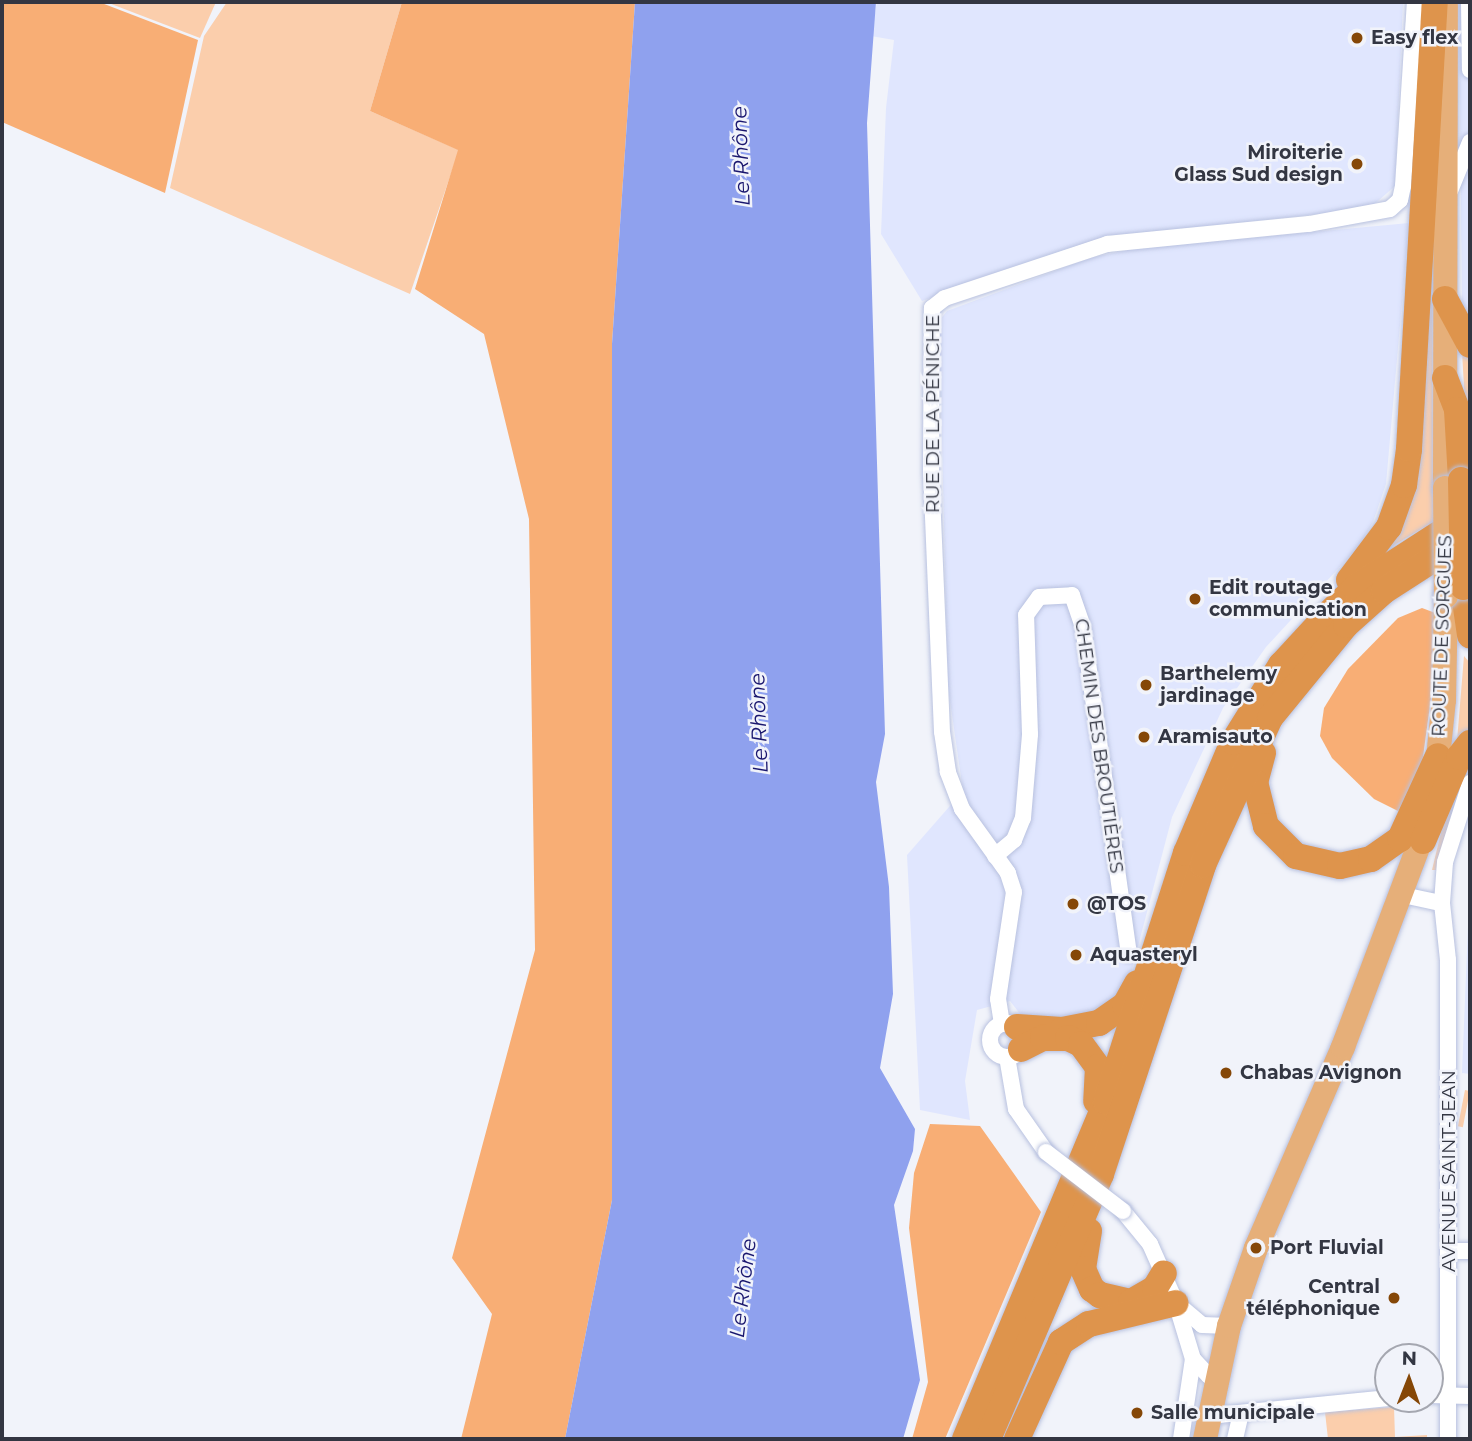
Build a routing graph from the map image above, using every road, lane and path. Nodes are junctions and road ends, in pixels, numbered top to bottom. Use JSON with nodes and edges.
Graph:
{"nodes":[{"id":1,"x":1415,"y":2,"type":"edge"},
{"id":2,"x":1435,"y":2,"type":"edge"},
{"id":3,"x":1446,"y":2,"type":"edge"},
{"id":4,"x":1469,"y":2,"type":"edge"},
{"id":5,"x":1470,"y":70,"type":"edge"},
{"id":6,"x":1470,"y":142,"type":"edge"},
{"id":7,"x":1445,"y":203,"type":"junction"},
{"id":8,"x":1445,"y":299,"type":"junction"},
{"id":9,"x":1470,"y":345,"type":"edge"},
{"id":10,"x":1445,"y":378,"type":"joint"},
{"id":11,"x":1470,"y":513,"type":"edge"},
{"id":12,"x":1470,"y":536,"type":"edge"},
{"id":13,"x":1470,"y":547,"type":"edge"},
{"id":14,"x":1390,"y":587,"type":"junction"},
{"id":15,"x":1455,"y":591,"type":"junction"},
{"id":16,"x":1470,"y":635,"type":"edge"},
{"id":17,"x":1252,"y":710,"type":"junction"},
{"id":18,"x":1470,"y":743,"type":"edge"},
{"id":19,"x":1438,"y":756,"type":"junction"},
{"id":20,"x":1470,"y":783,"type":"edge"},
{"id":21,"x":1423,"y":841,"type":"junction"},
{"id":22,"x":1186,"y":853,"type":"junction"},
{"id":23,"x":995,"y":856,"type":"junction"},
{"id":24,"x":1403,"y":895,"type":"junction"},
{"id":25,"x":1442,"y":903,"type":"junction"},
{"id":26,"x":1129,"y":954,"type":"dead end"},
{"id":27,"x":1012,"y":1039,"type":"junction"},
{"id":28,"x":1101,"y":1174,"type":"junction"},
{"id":29,"x":1449,"y":1251,"type":"junction"},
{"id":30,"x":1470,"y":1251,"type":"edge"},
{"id":31,"x":1164,"y":1273,"type":"junction"},
{"id":32,"x":1028,"y":1296,"type":"junction"},
{"id":33,"x":1176,"y":1303,"type":"junction"},
{"id":34,"x":1202,"y":1325,"type":"junction"},
{"id":35,"x":1229,"y":1326,"type":"junction"},
{"id":36,"x":1191,"y":1352,"type":"junction"},
{"id":37,"x":1217,"y":1377,"type":"junction"},
{"id":38,"x":1444,"y":1396,"type":"edge"},
{"id":39,"x":1448,"y":1396,"type":"junction"},
{"id":40,"x":1470,"y":1396,"type":"edge"},
{"id":41,"x":1374,"y":1400,"type":"edge"},
{"id":42,"x":1241,"y":1414,"type":"junction"},
{"id":43,"x":1207,"y":1427,"type":"edge"},
{"id":44,"x":965,"y":1439,"type":"edge"},
{"id":45,"x":988,"y":1439,"type":"edge"},
{"id":46,"x":1017,"y":1439,"type":"edge"},
{"id":47,"x":1181,"y":1439,"type":"edge"},
{"id":48,"x":1235,"y":1439,"type":"edge"},
{"id":49,"x":1448,"y":1439,"type":"edge"}],
"edges":[{"from":1,"to":23,"type":"street","name":"RUE DE LA PÉNICHE"},
{"from":2,"to":17,"type":"highway"},
{"from":3,"to":7,"type":"main road"},
{"from":4,"to":5,"type":"street"},
{"from":6,"to":7,"type":"street"},
{"from":7,"to":8,"type":"main road"},
{"from":8,"to":9,"type":"highway"},
{"from":8,"to":10,"type":"main road"},
{"from":10,"to":15,"type":"highway","bridge":true},
{"from":11,"to":17,"type":"highway"},
{"from":12,"to":14,"type":"highway"},
{"from":13,"to":14,"type":"highway"},
{"from":14,"to":19,"type":"highway"},
{"from":14,"to":28,"type":"highway"},
{"from":15,"to":16,"type":"highway"},
{"from":15,"to":19,"type":"main road","name":"ROUTE DE SORGUES"},
{"from":17,"to":22,"type":"highway"},
{"from":18,"to":21,"type":"highway"},
{"from":19,"to":21,"type":"main road","name":"ROUTE DE SORGUES"},
{"from":20,"to":25,"type":"street","name":"AVENUE SAINT-JEAN"},
{"from":21,"to":24,"type":"main road","name":"ROUTE DE SORGUES"},
{"from":22,"to":27,"type":"highway"},
{"from":22,"to":32,"type":"highway"},
{"from":23,"to":26,"type":"street","name":"CHEMIN DES BROUTIÈRES"},
{"from":23,"to":27,"type":"street"},
{"from":24,"to":25,"type":"street"},
{"from":24,"to":35,"type":"main road","name":"ROUTE DE SORGUES"},
{"from":25,"to":29,"type":"street","name":"AVENUE SAINT-JEAN"},
{"from":27,"to":31,"type":"street","bridge":true},
{"from":27,"to":32,"type":"highway"},
{"from":28,"to":31,"type":"highway"},
{"from":28,"to":45,"type":"highway"},
{"from":29,"to":30,"type":"street"},
{"from":29,"to":39,"type":"street","name":"AVENUE SAINT-JEAN"},
{"from":31,"to":33,"type":"street"},
{"from":32,"to":44,"type":"highway"},
{"from":33,"to":34,"type":"street"},
{"from":33,"to":36,"type":"street"},
{"from":33,"to":46,"type":"highway"},
{"from":34,"to":35,"type":"street"},
{"from":34,"to":36,"type":"street"},
{"from":35,"to":37,"type":"main road","name":"ROUTE DE SORGUES"},
{"from":36,"to":37,"type":"street"},
{"from":36,"to":47,"type":"street"},
{"from":37,"to":43,"type":"main road","name":"ROUTE DE SORGUES"},
{"from":38,"to":39,"type":"street"},
{"from":39,"to":40,"type":"street"},
{"from":39,"to":49,"type":"street","name":"AVENUE SAINT-JEAN"},
{"from":41,"to":42,"type":"street"},
{"from":42,"to":43,"type":"street"},
{"from":42,"to":48,"type":"street"}]}
